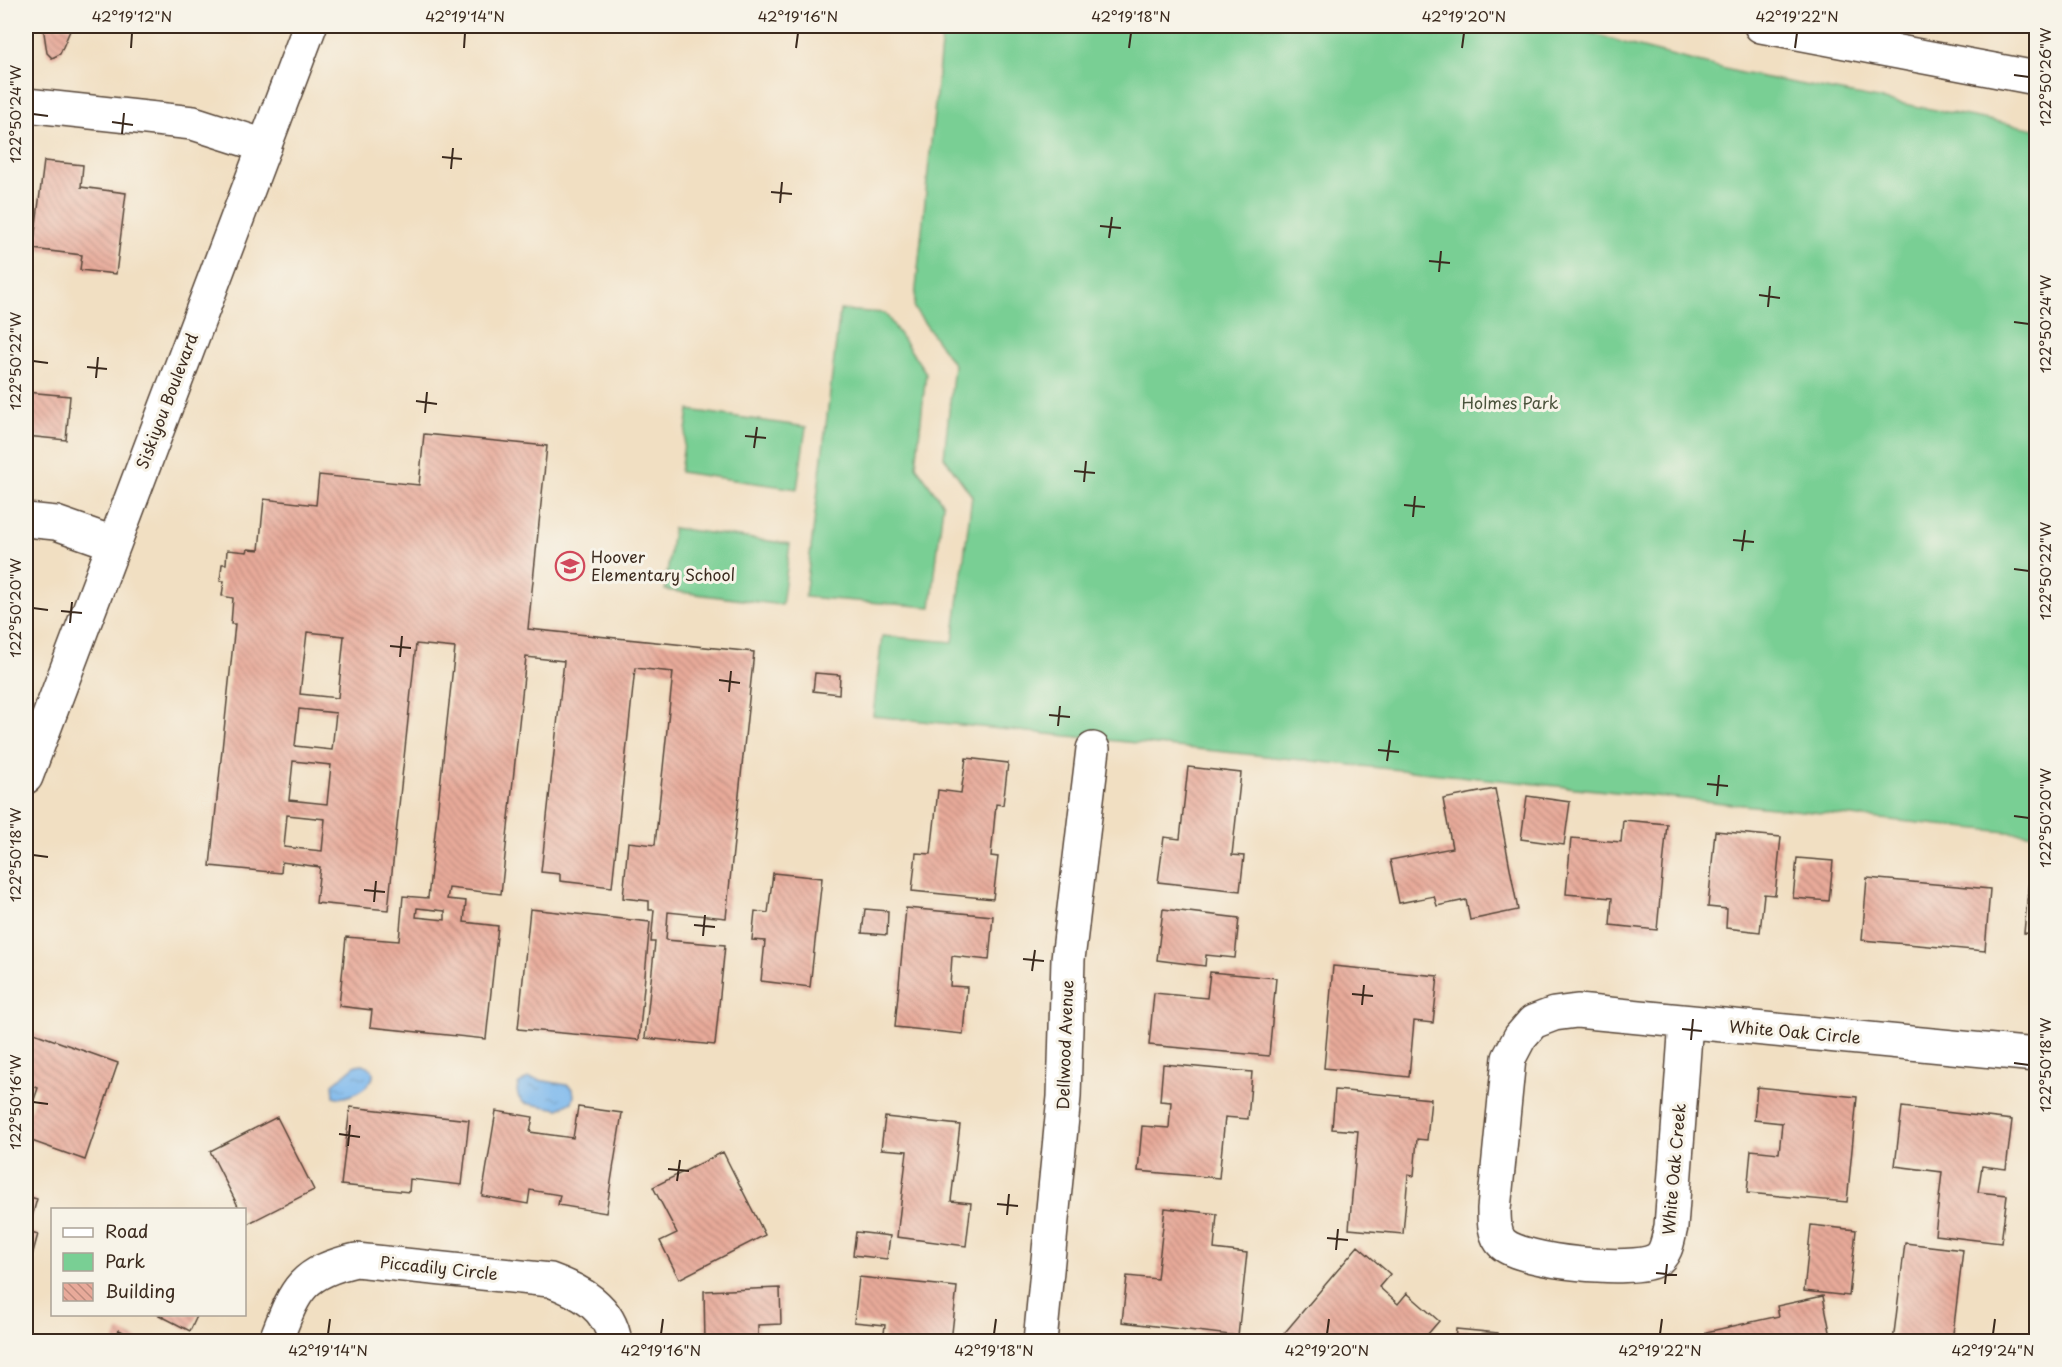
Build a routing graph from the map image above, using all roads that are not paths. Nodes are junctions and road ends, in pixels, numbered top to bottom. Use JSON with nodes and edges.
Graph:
{"nodes":[{"id":1,"x":310,"y":26,"type":"edge"},
{"id":2,"x":1761,"y":26,"type":"edge"},
{"id":3,"x":2037,"y":78,"type":"edge"},
{"id":4,"x":26,"y":105,"type":"edge"},
{"id":5,"x":265,"y":146,"type":"junction"},
{"id":6,"x":26,"y":520,"type":"edge"},
{"id":7,"x":113,"y":543,"type":"junction"},
{"id":8,"x":1093,"y":749,"type":"dead end"},
{"id":9,"x":26,"y":777,"type":"edge"},
{"id":10,"x":1686,"y":1022,"type":"junction"},
{"id":11,"x":2037,"y":1055,"type":"edge"},
{"id":12,"x":1501,"y":1243,"type":"joint"},
{"id":13,"x":275,"y":1341,"type":"edge"},
{"id":14,"x":615,"y":1341,"type":"edge"},
{"id":15,"x":1040,"y":1341,"type":"edge"}],
"edges":[{"from":1,"to":5,"type":"street","name":"Siskiyou Boulevard"},
{"from":2,"to":3,"type":"street"},
{"from":4,"to":5,"type":"street"},
{"from":5,"to":7,"type":"street","name":"Siskiyou Boulevard"},
{"from":6,"to":7,"type":"street"},
{"from":7,"to":9,"type":"street","name":"Siskiyou Boulevard"},
{"from":8,"to":15,"type":"street","name":"Dellwood Avenue"},
{"from":10,"to":11,"type":"street","name":"White Oak Circle"},
{"from":10,"to":12,"type":"street","name":"White Oak Circle"},
{"from":10,"to":12,"type":"street","name":"White Oak Creek"},
{"from":13,"to":14,"type":"street","name":"Piccadily Circle"}]}
